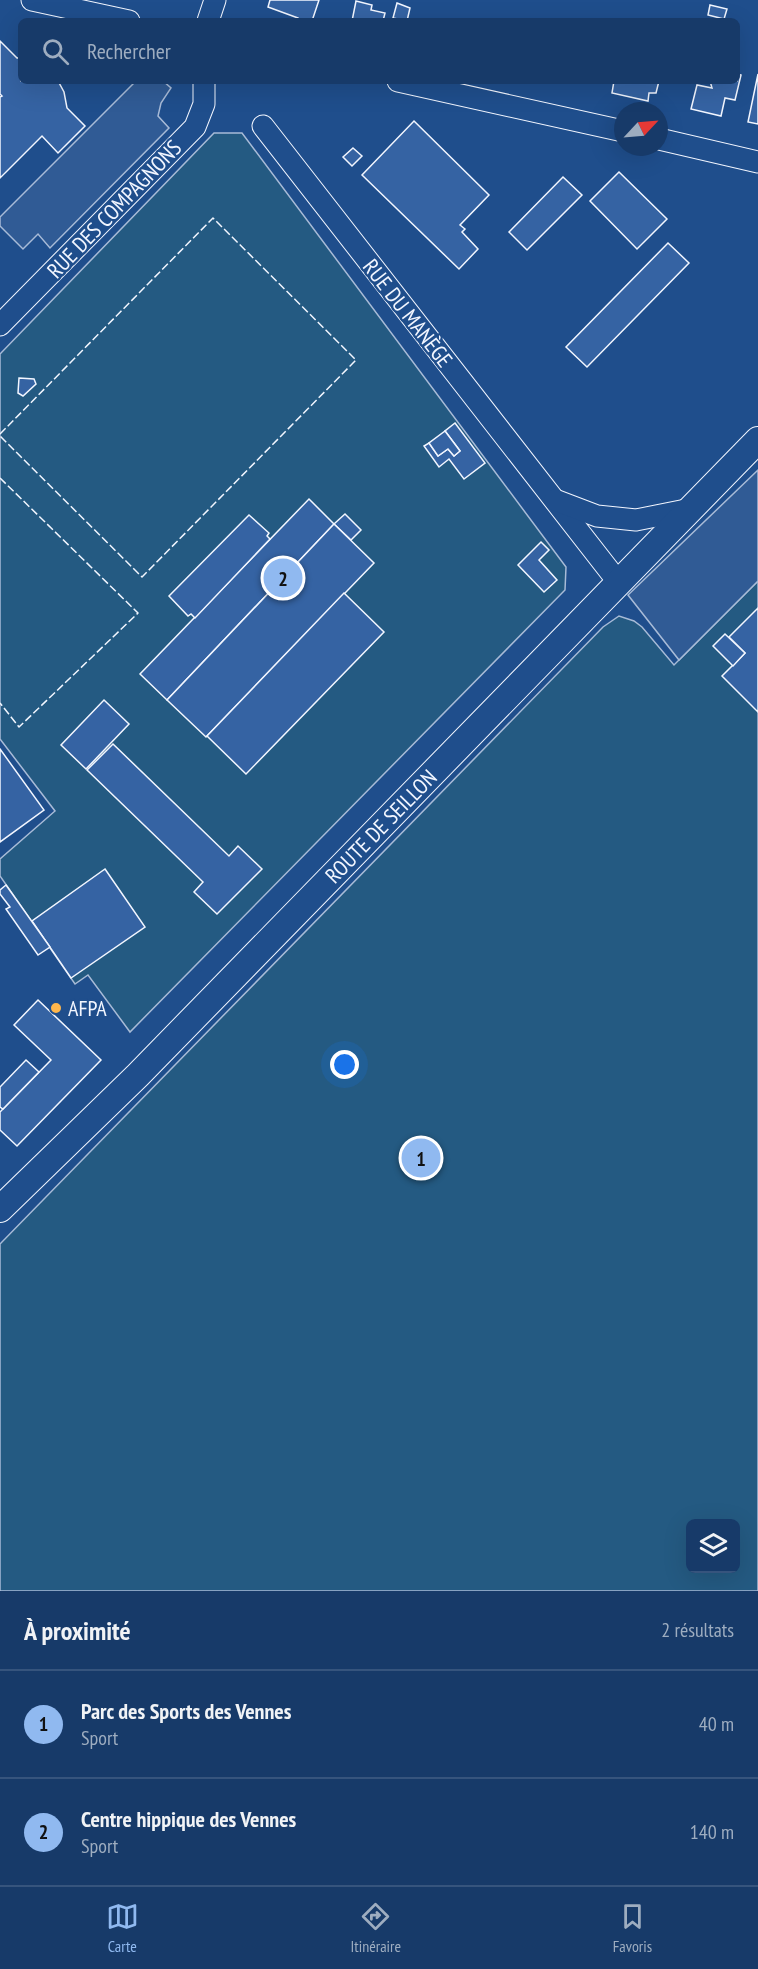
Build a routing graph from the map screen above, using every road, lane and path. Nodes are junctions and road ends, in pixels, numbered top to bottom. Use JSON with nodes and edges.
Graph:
{"nodes":[{"id":1,"x":32,"y":0,"type":"edge"},
{"id":2,"x":215,"y":0,"type":"edge"},
{"id":3,"x":116,"y":18,"type":"edge"},
{"id":4,"x":207,"y":18,"type":"edge"},
{"id":5,"x":204,"y":84,"type":"edge"},
{"id":6,"x":412,"y":84,"type":"edge"},
{"id":7,"x":263,"y":126,"type":"dead end"},
{"id":8,"x":614,"y":129,"type":"edge"},
{"id":9,"x":668,"y":141,"type":"edge"},
{"id":10,"x":758,"y":162,"type":"edge"},
{"id":11,"x":0,"y":325,"type":"edge"},
{"id":12,"x":758,"y":440,"type":"edge"},
{"id":13,"x":554,"y":500,"type":"junction"},
{"id":14,"x":691,"y":509,"type":"junction"},
{"id":15,"x":619,"y":583,"type":"junction"},
{"id":16,"x":0,"y":1209,"type":"edge"}],
"edges":[{"from":1,"to":3,"type":"street"},
{"from":2,"to":4,"type":"street"},
{"from":5,"to":11,"type":"street","name":"RUE DES COMPAGNONS"},
{"from":6,"to":8,"type":"street"},
{"from":7,"to":13,"type":"street","name":"RUE DU MANÈGE"},
{"from":9,"to":10,"type":"street"},
{"from":12,"to":14,"type":"street","name":"ROUTE DE SEILLON"},
{"from":13,"to":14,"type":"street"},
{"from":13,"to":15,"type":"street","name":"RUE DU MANÈGE"},
{"from":14,"to":15,"type":"street","name":"ROUTE DE SEILLON"},
{"from":15,"to":16,"type":"street","name":"ROUTE DE SEILLON"}]}
